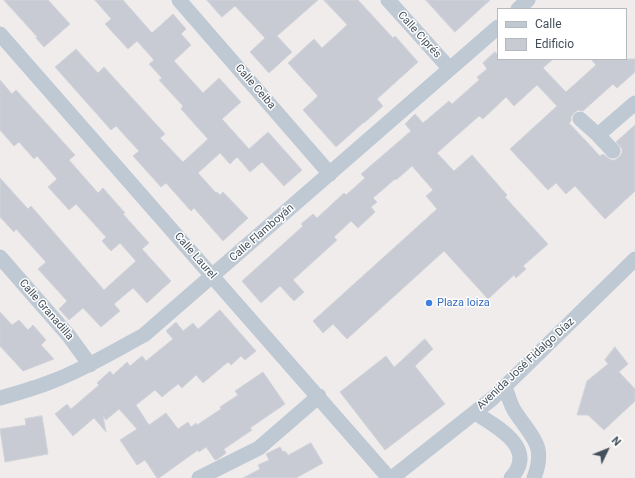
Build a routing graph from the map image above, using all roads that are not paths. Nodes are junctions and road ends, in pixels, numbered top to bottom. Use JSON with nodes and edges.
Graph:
{"nodes":[{"id":1,"x":179,"y":0,"type":"edge"},
{"id":2,"x":388,"y":0,"type":"edge"},
{"id":3,"x":528,"y":0,"type":"edge"},
{"id":4,"x":519,"y":8,"type":"edge"},
{"id":5,"x":497,"y":28,"type":"edge"},
{"id":6,"x":0,"y":34,"type":"edge"},
{"id":7,"x":450,"y":69,"type":"junction"},
{"id":8,"x":635,"y":103,"type":"edge"},
{"id":9,"x":580,"y":119,"type":"dead end"},
{"id":10,"x":598,"y":135,"type":"junction"},
{"id":11,"x":613,"y":151,"type":"dead end"},
{"id":12,"x":330,"y":174,"type":"junction"},
{"id":13,"x":0,"y":257,"type":"edge"},
{"id":14,"x":635,"y":259,"type":"edge"},
{"id":15,"x":212,"y":276,"type":"junction"},
{"id":16,"x":90,"y":365,"type":"junction"},
{"id":17,"x":504,"y":387,"type":"junction"},
{"id":18,"x":319,"y":396,"type":"junction"},
{"id":19,"x":0,"y":398,"type":"edge"},
{"id":20,"x":475,"y":413,"type":"junction"},
{"id":21,"x":199,"y":478,"type":"edge"},
{"id":22,"x":391,"y":478,"type":"edge"},
{"id":23,"x":510,"y":478,"type":"edge"},
{"id":24,"x":534,"y":478,"type":"edge"}],
"edges":[{"from":1,"to":12,"type":"street","name":"Calle Ceiba"},
{"from":2,"to":7,"type":"street","name":"Calle Ciprés"},
{"from":3,"to":4,"type":"street"},
{"from":5,"to":7,"type":"street","name":"Calle Flamboyán"},
{"from":6,"to":15,"type":"street","name":"Calle Laurel"},
{"from":7,"to":12,"type":"street","name":"Calle Flamboyán"},
{"from":8,"to":10,"type":"street"},
{"from":9,"to":10,"type":"street"},
{"from":10,"to":11,"type":"street"},
{"from":12,"to":15,"type":"street","name":"Calle Flamboyán"},
{"from":13,"to":16,"type":"street","name":"Calle Granadilla"},
{"from":14,"to":17,"type":"street","name":"Avenida José Fidalgo Díaz"},
{"from":15,"to":16,"type":"street","name":"Calle Flamboyán"},
{"from":15,"to":18,"type":"street","name":"Calle Laurel"},
{"from":16,"to":19,"type":"street","name":"Calle Flamboyán"},
{"from":17,"to":20,"type":"street","name":"Avenida José Fidalgo Díaz"},
{"from":17,"to":24,"type":"street"},
{"from":18,"to":21,"type":"street"},
{"from":18,"to":22,"type":"street","name":"Calle Laurel"},
{"from":20,"to":22,"type":"street","name":"Avenida José Fidalgo Díaz"},
{"from":20,"to":23,"type":"street"}]}
